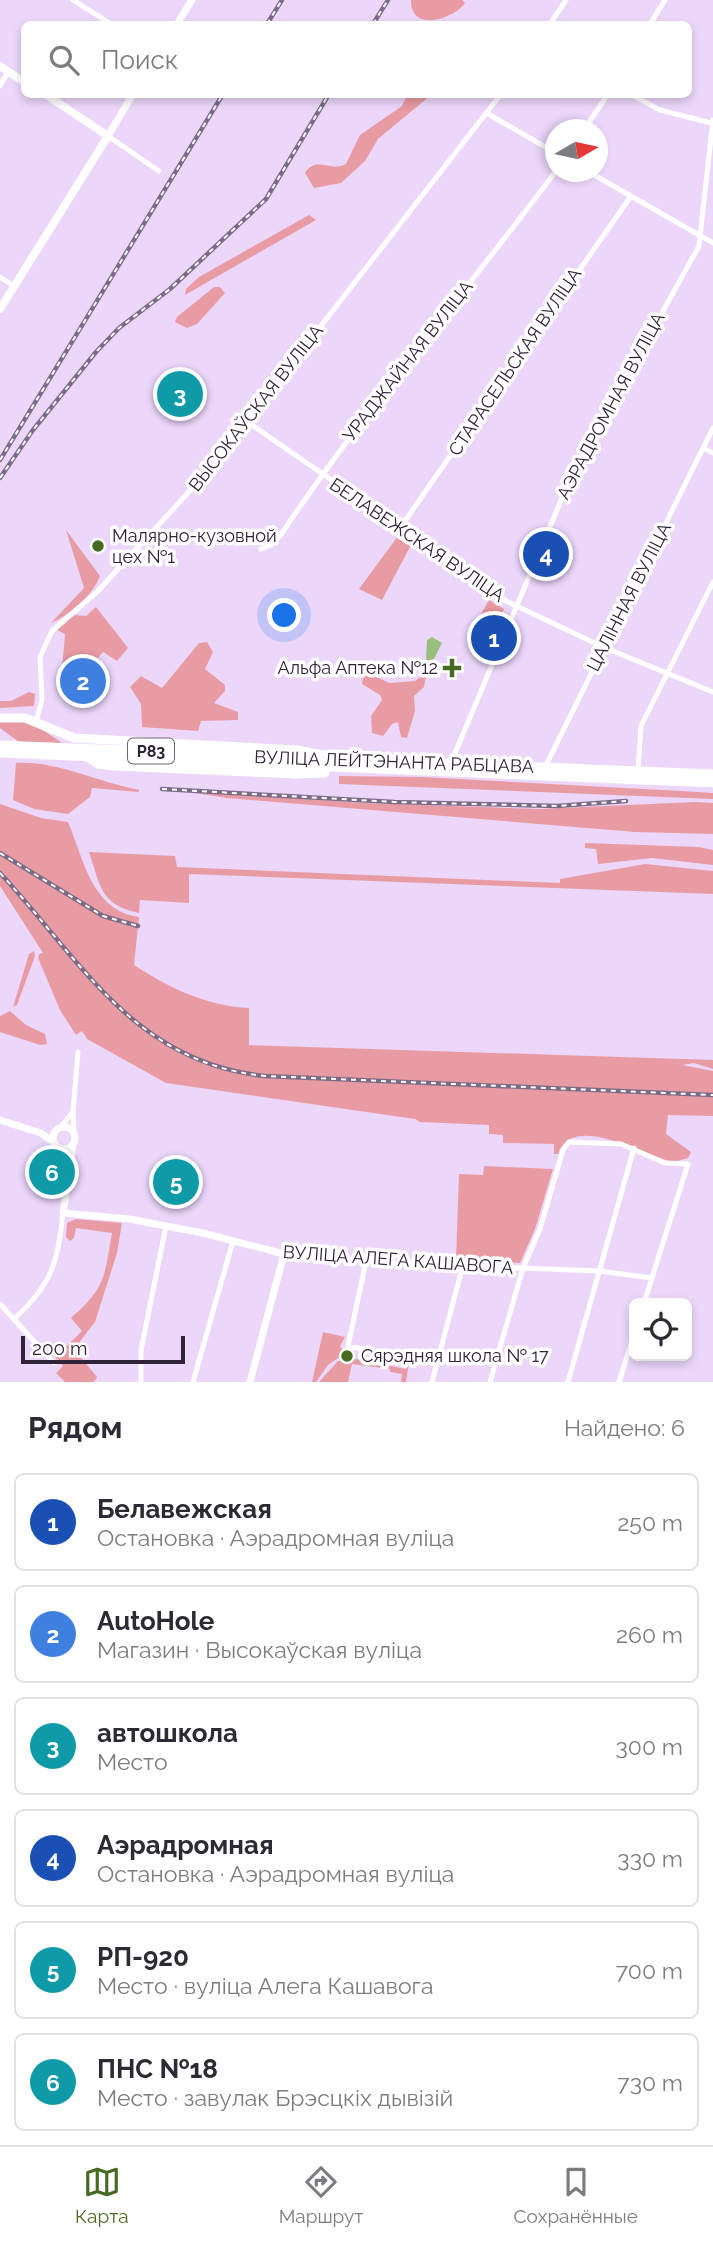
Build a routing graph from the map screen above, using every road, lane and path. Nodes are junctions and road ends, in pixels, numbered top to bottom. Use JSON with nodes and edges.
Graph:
{"nodes":[{"id":1,"x":73,"y":0,"type":"edge"},
{"id":2,"x":192,"y":0,"type":"edge"},
{"id":3,"x":566,"y":0,"type":"edge"},
{"id":4,"x":665,"y":0,"type":"edge"},
{"id":5,"x":106,"y":21,"type":"edge"},
{"id":6,"x":179,"y":21,"type":"edge"},
{"id":7,"x":552,"y":21,"type":"edge"},
{"id":8,"x":652,"y":21,"type":"edge"},
{"id":9,"x":0,"y":66,"type":"edge"},
{"id":10,"x":8,"y":72,"type":"junction"},
{"id":11,"x":21,"y":80,"type":"edge"},
{"id":12,"x":0,"y":86,"type":"edge"},
{"id":13,"x":51,"y":98,"type":"edge"},
{"id":14,"x":131,"y":98,"type":"edge"},
{"id":15,"x":498,"y":98,"type":"edge"},
{"id":16,"x":605,"y":98,"type":"edge"},
{"id":17,"x":638,"y":98,"type":"edge"},
{"id":18,"x":488,"y":114,"type":"junction"},
{"id":19,"x":591,"y":119,"type":"edge"},
{"id":20,"x":712,"y":122,"type":"edge"},
{"id":21,"x":108,"y":136,"type":"junction"},
{"id":22,"x":545,"y":147,"type":"edge"},
{"id":23,"x":710,"y":166,"type":"edge"},
{"id":24,"x":159,"y":171,"type":"dead end"},
{"id":25,"x":547,"y":182,"type":"edge"},
{"id":26,"x":606,"y":182,"type":"edge"},
{"id":27,"x":631,"y":196,"type":"junction"},
{"id":28,"x":702,"y":237,"type":"junction"},
{"id":29,"x":713,"y":243,"type":"edge"},
{"id":30,"x":0,"y":277,"type":"edge"},
{"id":31,"x":15,"y":286,"type":"junction"},
{"id":32,"x":0,"y":309,"type":"edge"},
{"id":33,"x":246,"y":421,"type":"junction"},
{"id":34,"x":713,"y":428,"type":"edge"},
{"id":35,"x":703,"y":448,"type":"junction"},
{"id":36,"x":713,"y":453,"type":"edge"},
{"id":37,"x":321,"y":474,"type":"junction"},
{"id":38,"x":400,"y":528,"type":"junction"},
{"id":39,"x":261,"y":549,"type":"dead end"},
{"id":40,"x":713,"y":582,"type":"edge"},
{"id":41,"x":516,"y":606,"type":"junction"},
{"id":42,"x":603,"y":647,"type":"junction"},
{"id":43,"x":667,"y":674,"type":"junction"},
{"id":44,"x":713,"y":692,"type":"edge"},
{"id":45,"x":0,"y":718,"type":"edge"},
{"id":46,"x":36,"y":722,"type":"junction"},
{"id":47,"x":114,"y":738,"type":"junction"},
{"id":48,"x":149,"y":741,"type":"junction"},
{"id":49,"x":0,"y":745,"type":"edge"},
{"id":50,"x":0,"y":753,"type":"edge"},
{"id":51,"x":299,"y":762,"type":"junction"},
{"id":52,"x":114,"y":766,"type":"junction"},
{"id":53,"x":146,"y":768,"type":"junction"},
{"id":54,"x":545,"y":768,"type":"junction"},
{"id":55,"x":448,"y":769,"type":"junction"},
{"id":56,"x":638,"y":771,"type":"junction"},
{"id":57,"x":713,"y":774,"type":"edge"},
{"id":58,"x":713,"y":783,"type":"edge"},
{"id":59,"x":78,"y":1052,"type":"dead end"},
{"id":60,"x":73,"y":1111,"type":"junction"},
{"id":61,"x":0,"y":1120,"type":"edge"},
{"id":62,"x":58,"y":1128,"type":"junction"},
{"id":63,"x":41,"y":1133,"type":"junction"},
{"id":64,"x":74,"y":1134,"type":"junction"},
{"id":65,"x":55,"y":1145,"type":"junction"},
{"id":66,"x":73,"y":1145,"type":"junction"},
{"id":67,"x":634,"y":1148,"type":"junction"},
{"id":68,"x":67,"y":1168,"type":"junction"},
{"id":69,"x":63,"y":1213,"type":"junction"},
{"id":70,"x":166,"y":1226,"type":"junction"},
{"id":71,"x":233,"y":1241,"type":"junction"},
{"id":72,"x":284,"y":1254,"type":"junction"},
{"id":73,"x":366,"y":1261,"type":"junction"},
{"id":74,"x":463,"y":1265,"type":"junction"},
{"id":75,"x":523,"y":1268,"type":"junction"},
{"id":76,"x":599,"y":1271,"type":"junction"},
{"id":77,"x":652,"y":1278,"type":"junction"},
{"id":78,"x":646,"y":1298,"type":"edge"},
{"id":79,"x":0,"y":1304,"type":"edge"},
{"id":80,"x":14,"y":1319,"type":"junction"},
{"id":81,"x":629,"y":1350,"type":"edge"},
{"id":82,"x":408,"y":1359,"type":"dead end"},
{"id":83,"x":54,"y":1363,"type":"dead end"},
{"id":84,"x":141,"y":1382,"type":"edge"},
{"id":85,"x":193,"y":1382,"type":"edge"},
{"id":86,"x":250,"y":1382,"type":"edge"},
{"id":87,"x":432,"y":1382,"type":"edge"},
{"id":88,"x":490,"y":1382,"type":"edge"},
{"id":89,"x":568,"y":1382,"type":"edge"},
{"id":90,"x":619,"y":1382,"type":"edge"}],
"edges":[{"from":1,"to":5,"type":"street"},
{"from":2,"to":6,"type":"street"},
{"from":3,"to":7,"type":"street"},
{"from":4,"to":8,"type":"street"},
{"from":9,"to":10,"type":"main road"},
{"from":10,"to":11,"type":"main road"},
{"from":10,"to":12,"type":"street"},
{"from":13,"to":21,"type":"main road"},
{"from":14,"to":21,"type":"street"},
{"from":15,"to":18,"type":"street","name":"ВЫСОКАЎСКАЯ ВУЛІЦА"},
{"from":16,"to":19,"type":"street"},
{"from":17,"to":20,"type":"street"},
{"from":18,"to":22,"type":"street"},
{"from":18,"to":33,"type":"street","name":"ВЫСОКАЎСКАЯ ВУЛІЦА"},
{"from":20,"to":23,"type":"street"},
{"from":21,"to":24,"type":"street"},
{"from":21,"to":31,"type":"main road"},
{"from":23,"to":28,"type":"street"},
{"from":25,"to":37,"type":"street","name":"УРАДЖАЙНАЯ ВУЛІЦА"},
{"from":26,"to":27,"type":"street"},
{"from":27,"to":28,"type":"street"},
{"from":27,"to":38,"type":"street","name":"СТАРАСЕЛЬСКАЯ ВУЛІЦА"},
{"from":28,"to":29,"type":"street"},
{"from":28,"to":41,"type":"street","name":"АЭРАДРОМНАЯ ВУЛІЦА"},
{"from":30,"to":31,"type":"street"},
{"from":31,"to":32,"type":"main road"},
{"from":33,"to":37,"type":"street","name":"БЕЛАВЕЖСКАЯ ВУЛІЦА"},
{"from":33,"to":46,"type":"street","name":"ВЫСОКАЎСКАЯ ВУЛІЦА"},
{"from":34,"to":35,"type":"street","name":"ЦАЛІННАЯ ВУЛІЦА"},
{"from":35,"to":36,"type":"street"},
{"from":35,"to":42,"type":"street","name":"ЦАЛІННАЯ ВУЛІЦА"},
{"from":37,"to":38,"type":"street","name":"БЕЛАВЕЖСКАЯ ВУЛІЦА"},
{"from":37,"to":39,"type":"street","name":"УРАДЖАЙНАЯ ВУЛІЦА"},
{"from":38,"to":41,"type":"street","name":"БЕЛАВЕЖСКАЯ ВУЛІЦА"},
{"from":40,"to":43,"type":"street"},
{"from":41,"to":42,"type":"street","name":"БЕЛАВЕЖСКАЯ ВУЛІЦА"},
{"from":41,"to":55,"type":"street","name":"АЭРАДРОМНАЯ ВУЛІЦА"},
{"from":42,"to":43,"type":"street","name":"БЕЛАВЕЖСКАЯ ВУЛІЦА"},
{"from":42,"to":54,"type":"street","name":"ЦАЛІННАЯ ВУЛІЦА"},
{"from":43,"to":44,"type":"street","name":"БЕЛАВЕЖСКАЯ ВУЛІЦА"},
{"from":43,"to":56,"type":"street"},
{"from":45,"to":46,"type":"main road"},
{"from":46,"to":47,"type":"main road","name":"ВУЛІЦА ЛЕЙТЭНАНТА РАБЦАВА"},
{"from":46,"to":52,"type":"main road","name":"ВУЛІЦА ЛЕЙТЭНАНТА РАБЦАВА"},
{"from":47,"to":48,"type":"main road","name":"ВУЛІЦА ЛЕЙТЭНАНТА РАБЦАВА"},
{"from":47,"to":52,"type":"main road"},
{"from":48,"to":51,"type":"main road","name":"ВУЛІЦА ЛЕЙТЭНАНТА РАБЦАВА"},
{"from":48,"to":53,"type":"main road"},
{"from":49,"to":51,"type":"main road","name":"ВУЛІЦА ЛЕЙТЭНАНТА РАБЦАВА","number":"Р83"},
{"from":50,"to":51,"type":"main road","name":"ВУЛІЦА ЛЕЙТЭНАНТА РАБЦАВА","number":"Р83"},
{"from":51,"to":53,"type":"main road","name":"ВУЛІЦА ЛЕЙТЭНАНТА РАБЦАВА"},
{"from":51,"to":55,"type":"main road","name":"ВУЛІЦА ЛЕЙТЭНАНТА РАБЦАВА","number":"Р83"},
{"from":51,"to":55,"type":"main road","name":"ВУЛІЦА ЛЕЙТЭНАНТА РАБЦАВА","number":"Р83"},
{"from":52,"to":53,"type":"main road","name":"ВУЛІЦА ЛЕЙТЭНАНТА РАБЦАВА"},
{"from":54,"to":55,"type":"main road","name":"ВУЛІЦА ЛЕЙТЭНАНТА РАБЦАВА","number":"Р83"},
{"from":54,"to":56,"type":"main road","name":"ВУЛІЦА ЛЕЙТЭНАНТА РАБЦАВА","number":"Р83"},
{"from":55,"to":58,"type":"main road","name":"ВУЛІЦА ЛЕЙТЭНАНТА РАБЦАВА","number":"Р83"},
{"from":56,"to":57,"type":"main road","name":"ВУЛІЦА ЛЕЙТЭНАНТА РАБЦАВА","number":"Р83"},
{"from":59,"to":60,"type":"street"},
{"from":60,"to":62,"type":"street"},
{"from":60,"to":64,"type":"street"},
{"from":61,"to":63,"type":"street"},
{"from":62,"to":63,"type":"street"},
{"from":62,"to":64,"type":"street"},
{"from":62,"to":65,"type":"street"},
{"from":63,"to":65,"type":"street"},
{"from":64,"to":66,"type":"street"},
{"from":65,"to":66,"type":"street"},
{"from":65,"to":68,"type":"street"},
{"from":66,"to":68,"type":"street"},
{"from":67,"to":75,"type":"street"},
{"from":67,"to":76,"type":"street"},
{"from":67,"to":77,"type":"street"},
{"from":68,"to":69,"type":"street"},
{"from":69,"to":70,"type":"street","name":"ВУЛІЦА АЛЕГА КАШАВОГА"},
{"from":69,"to":80,"type":"street"},
{"from":70,"to":71,"type":"street","name":"ВУЛІЦА АЛЕГА КАШАВОГА"},
{"from":70,"to":84,"type":"street"},
{"from":71,"to":72,"type":"street","name":"ВУЛІЦА АЛЕГА КАШАВОГА"},
{"from":71,"to":85,"type":"street"},
{"from":72,"to":73,"type":"street","name":"ВУЛІЦА АЛЕГА КАШАВОГА"},
{"from":72,"to":86,"type":"street"},
{"from":73,"to":74,"type":"street","name":"ВУЛІЦА АЛЕГА КАШАВОГА"},
{"from":73,"to":82,"type":"street"},
{"from":74,"to":75,"type":"street","name":"ВУЛІЦА АЛЕГА КАШАВОГА"},
{"from":74,"to":87,"type":"street"},
{"from":75,"to":76,"type":"street","name":"ВУЛІЦА АЛЕГА КАШАВОГА"},
{"from":75,"to":88,"type":"street"},
{"from":76,"to":77,"type":"street","name":"ВУЛІЦА АЛЕГА КАШАВОГА"},
{"from":76,"to":89,"type":"street"},
{"from":77,"to":78,"type":"street"},
{"from":79,"to":80,"type":"street"},
{"from":80,"to":83,"type":"street"},
{"from":81,"to":90,"type":"street"}]}
